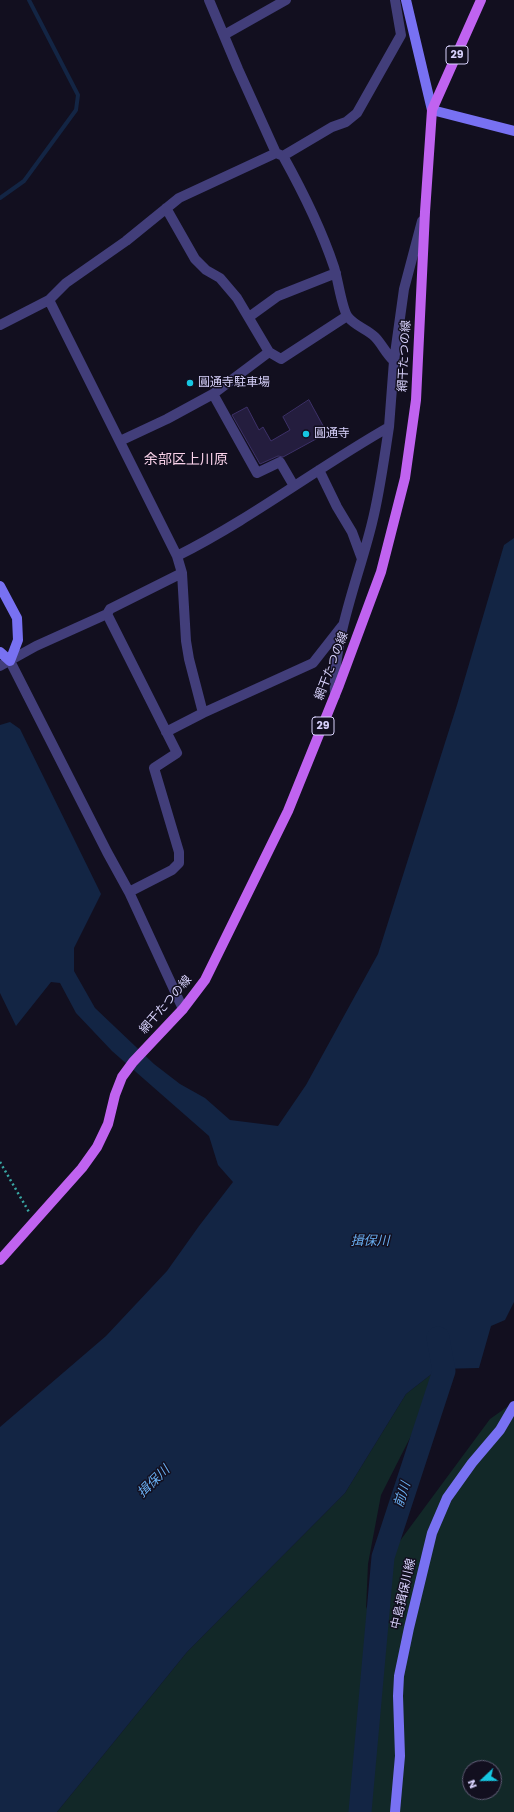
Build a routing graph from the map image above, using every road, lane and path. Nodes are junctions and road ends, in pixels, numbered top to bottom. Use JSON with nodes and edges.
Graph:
{"nodes":[{"id":1,"x":209,"y":0,"type":"edge"},
{"id":2,"x":286,"y":0,"type":"edge"},
{"id":3,"x":395,"y":0,"type":"edge"},
{"id":4,"x":406,"y":0,"type":"edge"},
{"id":5,"x":481,"y":0,"type":"edge"},
{"id":6,"x":224,"y":35,"type":"junction"},
{"id":7,"x":432,"y":110,"type":"junction"},
{"id":8,"x":514,"y":131,"type":"edge"},
{"id":9,"x":280,"y":154,"type":"junction"},
{"id":10,"x":166,"y":208,"type":"junction"},
{"id":11,"x":425,"y":212,"type":"junction"},
{"id":12,"x":336,"y":273,"type":"junction"},
{"id":13,"x":49,"y":300,"type":"junction"},
{"id":14,"x":347,"y":316,"type":"junction"},
{"id":15,"x":249,"y":317,"type":"junction"},
{"id":16,"x":0,"y":325,"type":"edge"},
{"id":17,"x":269,"y":352,"type":"junction"},
{"id":18,"x":394,"y":361,"type":"junction"},
{"id":19,"x":213,"y":394,"type":"junction"},
{"id":20,"x":389,"y":427,"type":"junction"},
{"id":21,"x":120,"y":441,"type":"junction"},
{"id":22,"x":319,"y":470,"type":"junction"},
{"id":23,"x":294,"y":486,"type":"junction"},
{"id":24,"x":177,"y":556,"type":"junction"},
{"id":25,"x":362,"y":559,"type":"junction"},
{"id":26,"x":182,"y":573,"type":"junction"},
{"id":27,"x":0,"y":586,"type":"edge"},
{"id":28,"x":107,"y":614,"type":"junction"},
{"id":29,"x":344,"y":623,"type":"junction"},
{"id":30,"x":0,"y":652,"type":"edge"},
{"id":31,"x":10,"y":661,"type":"junction"},
{"id":32,"x":0,"y":666,"type":"edge"},
{"id":33,"x":335,"y":696,"type":"junction"},
{"id":34,"x":203,"y":713,"type":"junction"},
{"id":35,"x":166,"y":732,"type":"junction"},
{"id":36,"x":128,"y":892,"type":"junction"},
{"id":37,"x":183,"y":1008,"type":"junction"},
{"id":38,"x":0,"y":1162,"type":"edge"},
{"id":39,"x":35,"y":1222,"type":"junction"},
{"id":40,"x":0,"y":1260,"type":"edge"},
{"id":41,"x":514,"y":1406,"type":"edge"},
{"id":42,"x":394,"y":1812,"type":"edge"}],
"edges":[{"from":1,"to":6,"type":"street"},
{"from":2,"to":6,"type":"street"},
{"from":3,"to":9,"type":"street"},
{"from":4,"to":7,"type":"main road"},
{"from":5,"to":7,"type":"main road","name":"網干たつの線","number":"29"},
{"from":6,"to":9,"type":"street"},
{"from":7,"to":8,"type":"main road"},
{"from":7,"to":11,"type":"main road","name":"網干たつの線","number":"29"},
{"from":9,"to":10,"type":"street"},
{"from":9,"to":12,"type":"street"},
{"from":10,"to":13,"type":"street"},
{"from":10,"to":15,"type":"street"},
{"from":11,"to":18,"type":"street"},
{"from":11,"to":33,"type":"main road","name":"網干たつの線","number":"29"},
{"from":12,"to":14,"type":"street"},
{"from":12,"to":15,"type":"street"},
{"from":13,"to":16,"type":"street"},
{"from":13,"to":21,"type":"street"},
{"from":14,"to":17,"type":"street"},
{"from":14,"to":18,"type":"street"},
{"from":15,"to":17,"type":"street"},
{"from":17,"to":19,"type":"street"},
{"from":18,"to":20,"type":"street"},
{"from":19,"to":21,"type":"street"},
{"from":19,"to":23,"type":"street"},
{"from":20,"to":22,"type":"street"},
{"from":20,"to":25,"type":"street"},
{"from":21,"to":24,"type":"street"},
{"from":22,"to":23,"type":"street"},
{"from":22,"to":25,"type":"street"},
{"from":23,"to":24,"type":"street"},
{"from":24,"to":26,"type":"street"},
{"from":25,"to":29,"type":"street"},
{"from":26,"to":28,"type":"street"},
{"from":26,"to":34,"type":"street"},
{"from":27,"to":31,"type":"main road"},
{"from":28,"to":31,"type":"street"},
{"from":28,"to":35,"type":"street"},
{"from":29,"to":33,"type":"street"},
{"from":29,"to":34,"type":"street"},
{"from":30,"to":31,"type":"main road"},
{"from":31,"to":32,"type":"street"},
{"from":31,"to":36,"type":"street"},
{"from":33,"to":37,"type":"main road","name":"網干たつの線","number":"29"},
{"from":34,"to":35,"type":"street"},
{"from":35,"to":36,"type":"street"},
{"from":36,"to":37,"type":"street"},
{"from":37,"to":39,"type":"main road","name":"網干たつの線","number":"29"},
{"from":38,"to":39,"type":"path"},
{"from":39,"to":40,"type":"main road","name":"網干たつの線","number":"29"},
{"from":41,"to":42,"type":"main road","name":"中島揖保川線"}]}
